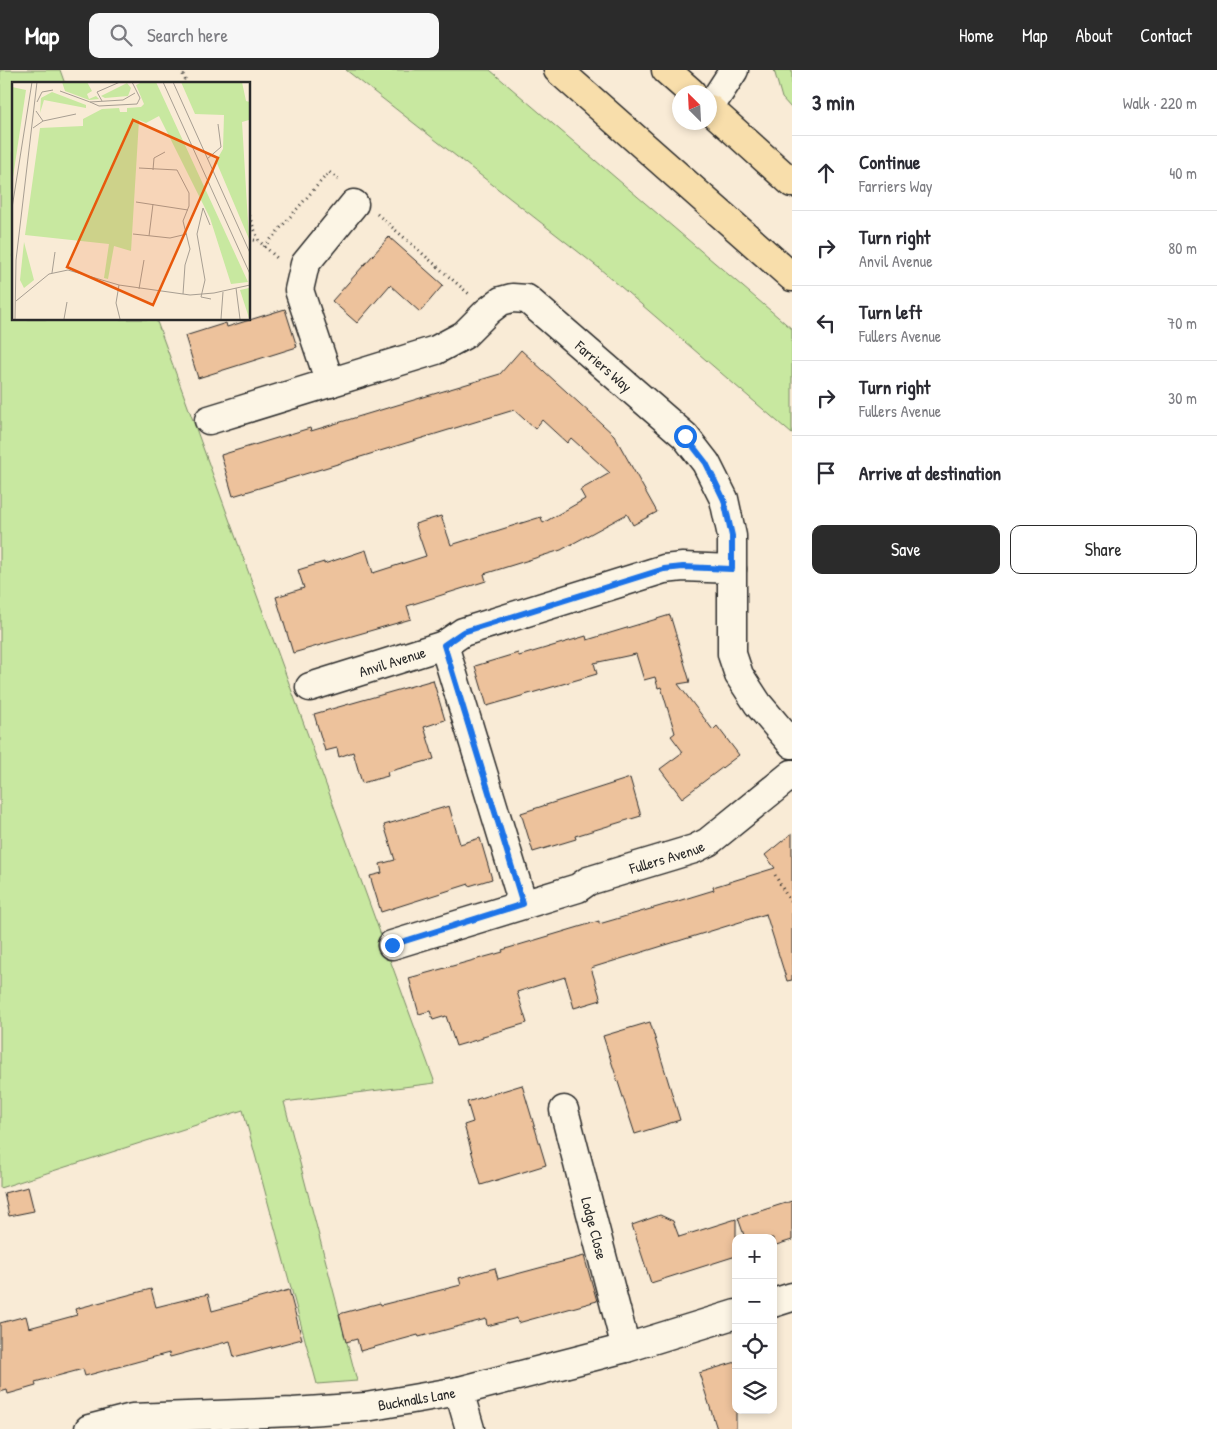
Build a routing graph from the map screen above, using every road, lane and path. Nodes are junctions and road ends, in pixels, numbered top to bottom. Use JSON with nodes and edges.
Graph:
{"nodes":[{"id":1,"x":181,"y":70,"type":"edge"},
{"id":2,"x":558,"y":70,"type":"edge"},
{"id":3,"x":666,"y":70,"type":"edge"},
{"id":4,"x":734,"y":70,"type":"edge"},
{"id":5,"x":186,"y":82,"type":"edge"},
{"id":6,"x":683,"y":85,"type":"edge"},
{"id":7,"x":717,"y":97,"type":"edge"},
{"id":8,"x":717,"y":114,"type":"edge"},
{"id":9,"x":792,"y":183,"type":"edge"},
{"id":10,"x":357,"y":200,"type":"junction"},
{"id":11,"x":250,"y":218,"type":"edge"},
{"id":12,"x":250,"y":239,"type":"edge"},
{"id":13,"x":259,"y":241,"type":"junction"},
{"id":14,"x":792,"y":277,"type":"edge"},
{"id":15,"x":488,"y":311,"type":"junction"},
{"id":16,"x":330,"y":383,"type":"junction"},
{"id":17,"x":210,"y":420,"type":"dead end"},
{"id":18,"x":732,"y":569,"type":"junction"},
{"id":19,"x":444,"y":645,"type":"junction"},
{"id":20,"x":310,"y":687,"type":"dead end"},
{"id":21,"x":792,"y":744,"type":"edge"},
{"id":22,"x":792,"y":774,"type":"edge"},
{"id":23,"x":775,"y":875,"type":"dead end"},
{"id":24,"x":523,"y":904,"type":"junction"},
{"id":25,"x":792,"y":906,"type":"edge"},
{"id":26,"x":392,"y":945,"type":"dead end"},
{"id":27,"x":564,"y":1110,"type":"dead end"},
{"id":28,"x":792,"y":1297,"type":"edge"},
{"id":29,"x":777,"y":1302,"type":"edge"},
{"id":30,"x":732,"y":1315,"type":"edge"},
{"id":31,"x":626,"y":1348,"type":"junction"},
{"id":32,"x":459,"y":1391,"type":"junction"},
{"id":33,"x":89,"y":1429,"type":"edge"},
{"id":34,"x":470,"y":1429,"type":"edge"}],
"edges":[{"from":1,"to":5,"type":"path"},
{"from":2,"to":14,"type":"highway"},
{"from":3,"to":6,"type":"highway"},
{"from":4,"to":7,"type":"street"},
{"from":8,"to":9,"type":"highway"},
{"from":10,"to":13,"type":"path"},
{"from":10,"to":15,"type":"path"},
{"from":10,"to":16,"type":"street"},
{"from":11,"to":13,"type":"path"},
{"from":12,"to":13,"type":"path"},
{"from":15,"to":16,"type":"street","name":"Farriers Way"},
{"from":15,"to":18,"type":"street","name":"Farriers Way"},
{"from":16,"to":17,"type":"street","name":"Farriers Way"},
{"from":18,"to":19,"type":"street","name":"Anvil Avenue"},
{"from":18,"to":21,"type":"street","name":"Farriers Way"},
{"from":19,"to":20,"type":"street","name":"Anvil Avenue"},
{"from":19,"to":24,"type":"street"},
{"from":22,"to":24,"type":"street","name":"Fullers Avenue"},
{"from":23,"to":25,"type":"path"},
{"from":24,"to":26,"type":"street","name":"Fullers Avenue"},
{"from":27,"to":31,"type":"street","name":"Lodge Close"},
{"from":28,"to":29,"type":"street"},
{"from":30,"to":31,"type":"street","name":"Bucknalls Lane"},
{"from":31,"to":32,"type":"street","name":"Bucknalls Lane"},
{"from":32,"to":33,"type":"street","name":"Bucknalls Lane"},
{"from":32,"to":34,"type":"street"}]}
